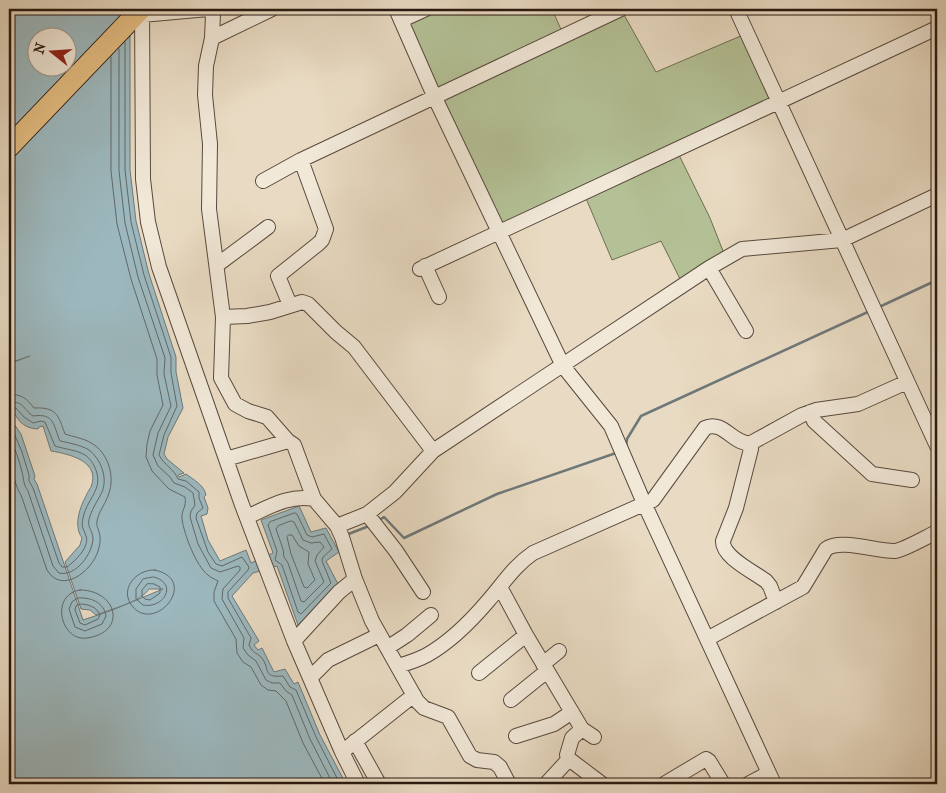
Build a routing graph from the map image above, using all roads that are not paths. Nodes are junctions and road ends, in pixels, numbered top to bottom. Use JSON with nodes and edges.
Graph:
{"nodes":[{"id":1,"x":272,"y":9,"type":"edge"},
{"id":2,"x":426,"y":9,"type":"edge"},
{"id":3,"x":621,"y":9,"type":"edge"},
{"id":4,"x":736,"y":9,"type":"edge"},
{"id":5,"x":137,"y":10,"type":"edge"},
{"id":6,"x":399,"y":14,"type":"edge"},
{"id":7,"x":937,"y":28,"type":"edge"},
{"id":8,"x":212,"y":38,"type":"junction"},
{"id":9,"x":78,"y":58,"type":"edge"},
{"id":10,"x":57,"y":78,"type":"edge"},
{"id":11,"x":435,"y":98,"type":"junction"},
{"id":12,"x":779,"y":103,"type":"junction"},
{"id":13,"x":9,"y":128,"type":"edge"},
{"id":14,"x":9,"y":147,"type":"edge"},
{"id":15,"x":301,"y":160,"type":"junction"},
{"id":16,"x":263,"y":181,"type":"dead end"},
{"id":17,"x":937,"y":195,"type":"edge"},
{"id":18,"x":268,"y":227,"type":"dead end"},
{"id":19,"x":500,"y":232,"type":"junction"},
{"id":20,"x":842,"y":240,"type":"junction"},
{"id":21,"x":217,"y":265,"type":"junction"},
{"id":22,"x":709,"y":268,"type":"junction"},
{"id":23,"x":439,"y":297,"type":"dead end"},
{"id":24,"x":290,"y":305,"type":"junction"},
{"id":25,"x":223,"y":317,"type":"junction"},
{"id":26,"x":746,"y":331,"type":"dead end"},
{"id":27,"x":563,"y":366,"type":"junction"},
{"id":28,"x":907,"y":382,"type":"junction"},
{"id":29,"x":810,"y":412,"type":"junction"},
{"id":30,"x":288,"y":441,"type":"junction"},
{"id":31,"x":751,"y":443,"type":"junction"},
{"id":32,"x":937,"y":446,"type":"edge"},
{"id":33,"x":433,"y":452,"type":"junction"},
{"id":34,"x":226,"y":459,"type":"junction"},
{"id":35,"x":912,"y":480,"type":"dead end"},
{"id":36,"x":314,"y":498,"type":"junction"},
{"id":37,"x":644,"y":503,"type":"junction"},
{"id":38,"x":367,"y":514,"type":"junction"},
{"id":39,"x":247,"y":517,"type":"junction"},
{"id":40,"x":337,"y":526,"type":"junction"},
{"id":41,"x":937,"y":532,"type":"edge"},
{"id":42,"x":355,"y":579,"type":"junction"},
{"id":43,"x":500,"y":587,"type":"junction"},
{"id":44,"x":423,"y":592,"type":"dead end"},
{"id":45,"x":776,"y":602,"type":"junction"},
{"id":46,"x":431,"y":615,"type":"dead end"},
{"id":47,"x":380,"y":635,"type":"junction"},
{"id":48,"x":526,"y":636,"type":"junction"},
{"id":49,"x":707,"y":639,"type":"junction"},
{"id":50,"x":294,"y":641,"type":"junction"},
{"id":51,"x":387,"y":648,"type":"junction"},
{"id":52,"x":559,"y":651,"type":"dead end"},
{"id":53,"x":398,"y":666,"type":"junction"},
{"id":54,"x":545,"y":667,"type":"junction"},
{"id":55,"x":479,"y":673,"type":"dead end"},
{"id":56,"x":310,"y":678,"type":"junction"},
{"id":57,"x":414,"y":695,"type":"junction"},
{"id":58,"x":511,"y":700,"type":"dead end"},
{"id":59,"x":572,"y":712,"type":"junction"},
{"id":60,"x":582,"y":728,"type":"junction"},
{"id":61,"x":516,"y":736,"type":"dead end"},
{"id":62,"x":594,"y":737,"type":"dead end"},
{"id":63,"x":355,"y":741,"type":"junction"},
{"id":64,"x":342,"y":752,"type":"junction"},
{"id":65,"x":569,"y":759,"type":"junction"},
{"id":66,"x":772,"y":779,"type":"edge"},
{"id":67,"x":358,"y":784,"type":"edge"},
{"id":68,"x":378,"y":784,"type":"edge"},
{"id":69,"x":509,"y":784,"type":"edge"},
{"id":70,"x":546,"y":784,"type":"edge"},
{"id":71,"x":602,"y":784,"type":"edge"},
{"id":72,"x":664,"y":784,"type":"edge"},
{"id":73,"x":723,"y":784,"type":"edge"},
{"id":74,"x":748,"y":784,"type":"edge"}],
"edges":[{"from":1,"to":8,"type":"street"},
{"from":2,"to":6,"type":"street"},
{"from":3,"to":11,"type":"street"},
{"from":4,"to":12,"type":"street"},
{"from":5,"to":8,"type":"street"},
{"from":5,"to":9,"type":"highway"},
{"from":5,"to":14,"type":"highway"},
{"from":5,"to":34,"type":"street"},
{"from":6,"to":11,"type":"street"},
{"from":7,"to":12,"type":"street"},
{"from":8,"to":21,"type":"street"},
{"from":10,"to":13,"type":"highway"},
{"from":11,"to":15,"type":"street"},
{"from":11,"to":19,"type":"street"},
{"from":12,"to":19,"type":"street"},
{"from":12,"to":20,"type":"street"},
{"from":15,"to":16,"type":"street"},
{"from":15,"to":24,"type":"street"},
{"from":17,"to":20,"type":"street"},
{"from":18,"to":21,"type":"street"},
{"from":19,"to":23,"type":"street"},
{"from":19,"to":27,"type":"street"},
{"from":20,"to":22,"type":"street"},
{"from":20,"to":28,"type":"street"},
{"from":21,"to":25,"type":"street"},
{"from":22,"to":26,"type":"street"},
{"from":22,"to":27,"type":"street"},
{"from":24,"to":25,"type":"street"},
{"from":24,"to":33,"type":"street"},
{"from":25,"to":30,"type":"street"},
{"from":27,"to":33,"type":"street"},
{"from":27,"to":37,"type":"street"},
{"from":28,"to":29,"type":"street"},
{"from":28,"to":32,"type":"street"},
{"from":29,"to":31,"type":"street"},
{"from":29,"to":35,"type":"street"},
{"from":30,"to":34,"type":"street"},
{"from":30,"to":36,"type":"street"},
{"from":31,"to":37,"type":"street"},
{"from":31,"to":45,"type":"street"},
{"from":33,"to":38,"type":"street"},
{"from":34,"to":39,"type":"street"},
{"from":36,"to":39,"type":"street"},
{"from":36,"to":40,"type":"street"},
{"from":37,"to":43,"type":"street"},
{"from":37,"to":49,"type":"street"},
{"from":38,"to":40,"type":"street"},
{"from":38,"to":44,"type":"street"},
{"from":39,"to":50,"type":"street"},
{"from":40,"to":42,"type":"street"},
{"from":41,"to":45,"type":"street"},
{"from":42,"to":47,"type":"street"},
{"from":42,"to":50,"type":"street"},
{"from":43,"to":48,"type":"street"},
{"from":43,"to":53,"type":"street"},
{"from":45,"to":49,"type":"street"},
{"from":46,"to":51,"type":"street"},
{"from":47,"to":51,"type":"street"},
{"from":47,"to":56,"type":"street"},
{"from":48,"to":54,"type":"street"},
{"from":48,"to":55,"type":"street"},
{"from":49,"to":66,"type":"street"},
{"from":50,"to":56,"type":"street"},
{"from":51,"to":53,"type":"street"},
{"from":52,"to":54,"type":"street"},
{"from":53,"to":57,"type":"street"},
{"from":54,"to":58,"type":"street"},
{"from":54,"to":59,"type":"street"},
{"from":56,"to":64,"type":"street"},
{"from":57,"to":63,"type":"street"},
{"from":57,"to":69,"type":"street"},
{"from":59,"to":60,"type":"street"},
{"from":59,"to":61,"type":"street"},
{"from":60,"to":62,"type":"street"},
{"from":60,"to":65,"type":"street"},
{"from":63,"to":64,"type":"street"},
{"from":63,"to":68,"type":"street"},
{"from":64,"to":67,"type":"street"},
{"from":65,"to":70,"type":"street"},
{"from":65,"to":71,"type":"street"},
{"from":66,"to":74,"type":"street"},
{"from":72,"to":73,"type":"street"}]}
